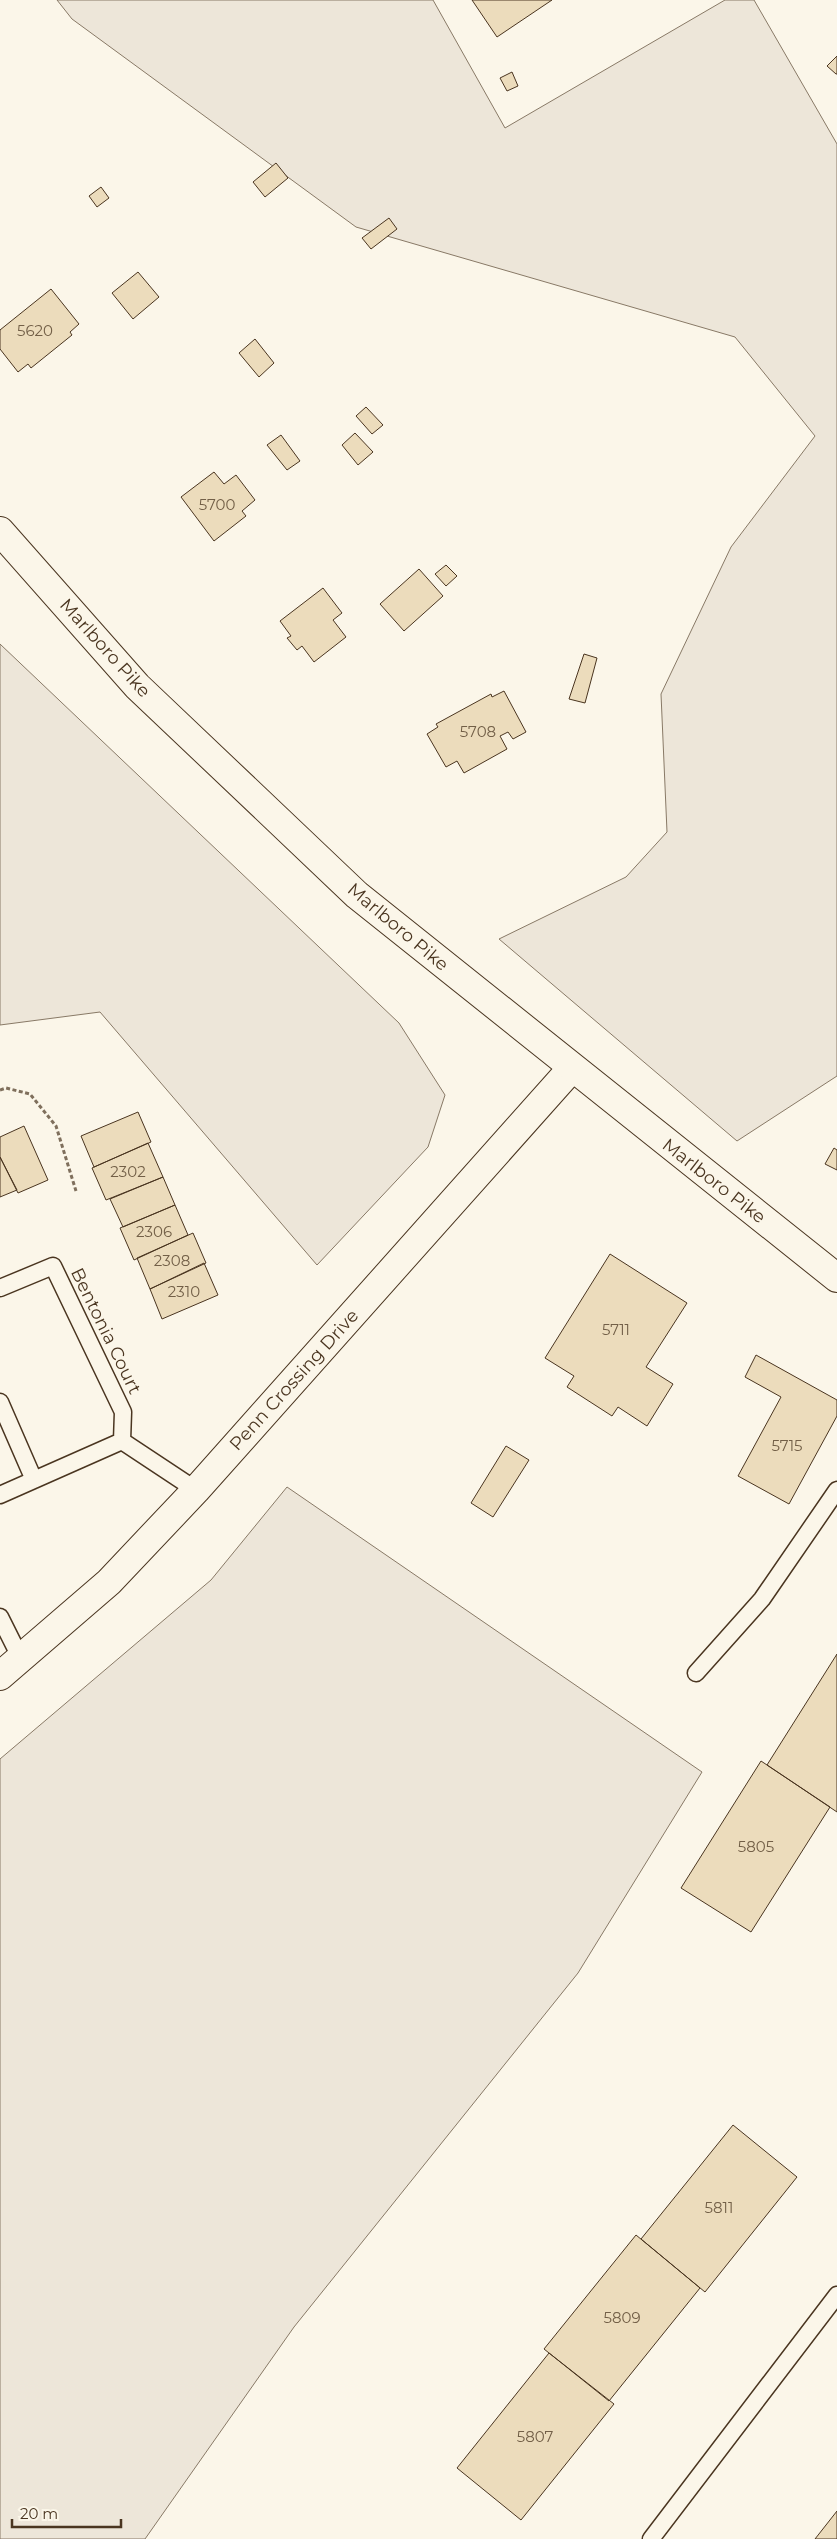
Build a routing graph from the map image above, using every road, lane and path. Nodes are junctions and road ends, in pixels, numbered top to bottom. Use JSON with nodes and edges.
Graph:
{"nodes":[{"id":1,"x":0,"y":531,"type":"edge"},
{"id":2,"x":572,"y":1068,"type":"junction"},
{"id":3,"x":0,"y":1090,"type":"edge"},
{"id":4,"x":76,"y":1191,"type":"dead end"},
{"id":5,"x":837,"y":1278,"type":"edge"},
{"id":6,"x":0,"y":1288,"type":"edge"},
{"id":7,"x":0,"y":1402,"type":"edge"},
{"id":8,"x":122,"y":1441,"type":"junction"},
{"id":9,"x":34,"y":1480,"type":"junction"},
{"id":10,"x":196,"y":1490,"type":"junction"},
{"id":11,"x":837,"y":1490,"type":"edge"},
{"id":12,"x":0,"y":1495,"type":"edge"},
{"id":13,"x":0,"y":1617,"type":"edge"},
{"id":14,"x":21,"y":1659,"type":"junction"},
{"id":15,"x":696,"y":1673,"type":"dead end"},
{"id":16,"x":0,"y":1676,"type":"edge"},
{"id":17,"x":837,"y":2295,"type":"edge"},
{"id":18,"x":651,"y":2539,"type":"edge"}],
"edges":[{"from":1,"to":2,"type":"main road","name":"Marlboro Pike"},
{"from":2,"to":5,"type":"main road","name":"Marlboro Pike"},
{"from":2,"to":10,"type":"main road","name":"Penn Crossing Drive"},
{"from":3,"to":4,"type":"path"},
{"from":6,"to":8,"type":"lane","name":"Bentonia Court"},
{"from":7,"to":9,"type":"lane"},
{"from":8,"to":9,"type":"lane"},
{"from":8,"to":10,"type":"lane"},
{"from":9,"to":12,"type":"lane"},
{"from":10,"to":14,"type":"main road","name":"Penn Crossing Drive"},
{"from":11,"to":15,"type":"lane"},
{"from":13,"to":14,"type":"lane"},
{"from":14,"to":16,"type":"main road","name":"Penn Crossing Drive"},
{"from":17,"to":18,"type":"lane"}]}
